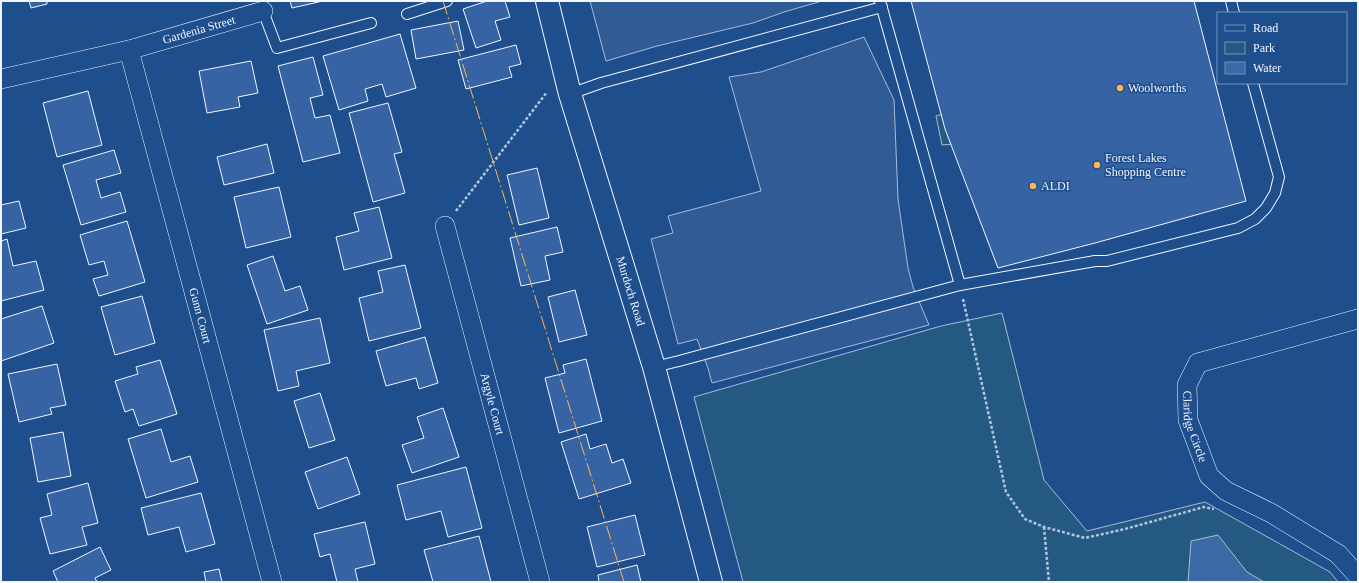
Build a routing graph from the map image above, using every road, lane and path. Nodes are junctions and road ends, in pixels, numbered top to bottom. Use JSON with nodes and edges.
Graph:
{"nodes":[{"id":1,"x":447,"y":1,"type":"edge"},
{"id":2,"x":546,"y":1,"type":"edge"},
{"id":3,"x":1231,"y":1,"type":"edge"},
{"id":4,"x":881,"y":4,"type":"edge"},
{"id":5,"x":262,"y":11,"type":"joint"},
{"id":6,"x":1234,"y":12,"type":"edge"},
{"id":7,"x":407,"y":14,"type":"dead end"},
{"id":8,"x":372,"y":23,"type":"dead end"},
{"id":9,"x":129,"y":50,"type":"junction"},
{"id":10,"x":564,"y":70,"type":"junction"},
{"id":11,"x":1,"y":79,"type":"edge"},
{"id":12,"x":1253,"y":84,"type":"edge"},
{"id":13,"x":570,"y":94,"type":"junction"},
{"id":14,"x":445,"y":226,"type":"joint"},
{"id":15,"x":960,"y":285,"type":"junction"},
{"id":16,"x":1358,"y":319,"type":"edge"},
{"id":17,"x":654,"y":367,"type":"junction"},
{"id":18,"x":1217,"y":510,"type":"dead end"},
{"id":19,"x":1044,"y":527,"type":"junction"},
{"id":20,"x":1358,"y":576,"type":"edge"},
{"id":21,"x":272,"y":582,"type":"edge"},
{"id":22,"x":540,"y":582,"type":"edge"},
{"id":23,"x":711,"y":582,"type":"edge"},
{"id":24,"x":1049,"y":582,"type":"edge"}],
"edges":[{"from":1,"to":7,"type":"lane"},
{"from":2,"to":10,"type":"main road","name":"Murdoch Road"},
{"from":3,"to":6,"type":"lane"},
{"from":4,"to":13,"type":"lane"},
{"from":4,"to":15,"type":"lane"},
{"from":5,"to":8,"type":"lane","name":"Gardenia Street"},
{"from":5,"to":9,"type":"street","name":"Gardenia Street"},
{"from":9,"to":11,"type":"street","name":"Gardenia Street"},
{"from":9,"to":21,"type":"street","name":"Gunn Court"},
{"from":10,"to":13,"type":"main road","name":"Murdoch Road"},
{"from":10,"to":14,"type":"path"},
{"from":12,"to":15,"type":"lane"},
{"from":13,"to":17,"type":"main road","name":"Murdoch Road"},
{"from":14,"to":22,"type":"street","name":"Argyle Court"},
{"from":15,"to":17,"type":"lane"},
{"from":15,"to":19,"type":"path"},
{"from":16,"to":20,"type":"street","name":"Claridge Circle"},
{"from":17,"to":23,"type":"main road","name":"Murdoch Road"},
{"from":18,"to":19,"type":"path"},
{"from":19,"to":24,"type":"path"}]}
